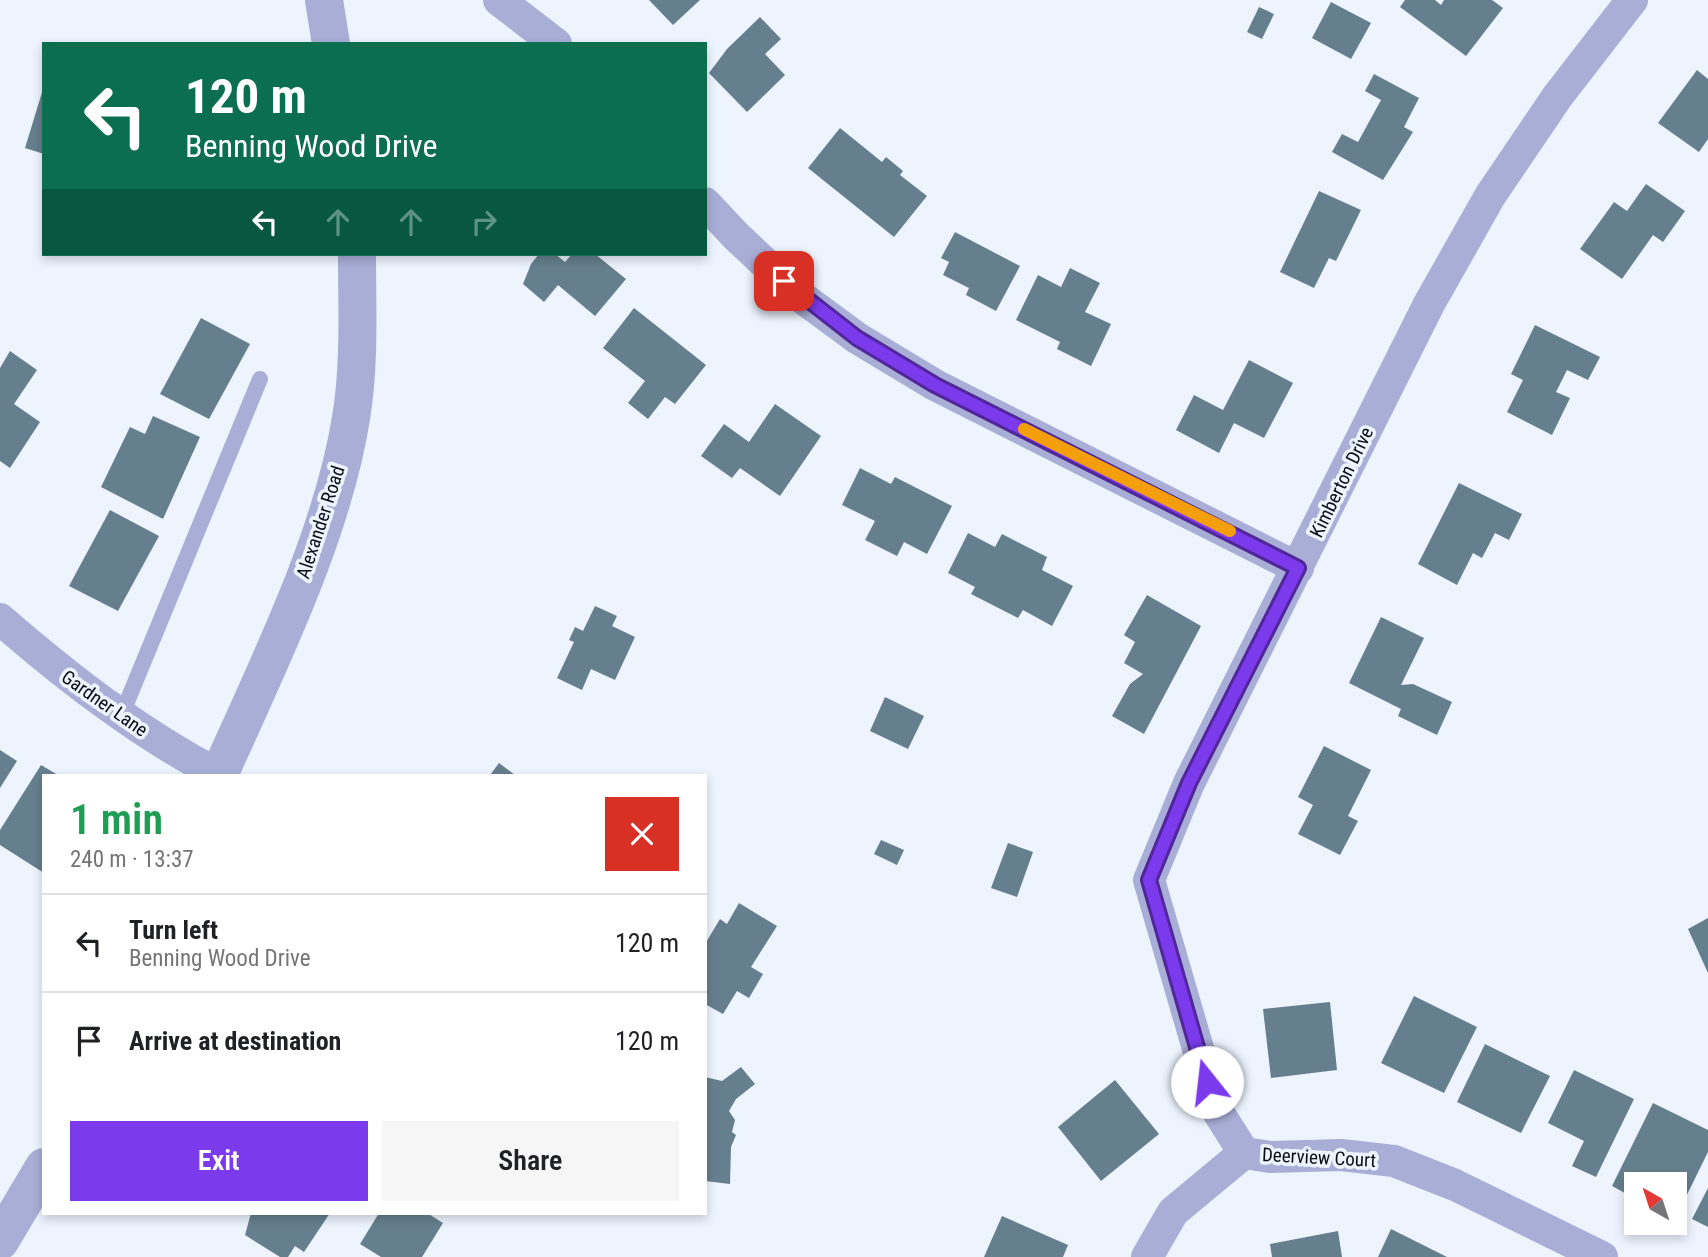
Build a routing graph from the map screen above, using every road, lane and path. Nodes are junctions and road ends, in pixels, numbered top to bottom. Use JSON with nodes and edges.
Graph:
{"nodes":[{"id":1,"x":324,"y":0,"type":"edge"},
{"id":2,"x":499,"y":0,"type":"edge"},
{"id":3,"x":1632,"y":0,"type":"edge"},
{"id":4,"x":331,"y":42,"type":"edge"},
{"id":5,"x":553,"y":42,"type":"edge"},
{"id":6,"x":707,"y":205,"type":"edge"},
{"id":7,"x":357,"y":256,"type":"edge"},
{"id":8,"x":260,"y":379,"type":"dead end"},
{"id":9,"x":1298,"y":568,"type":"junction"},
{"id":10,"x":0,"y":619,"type":"edge"},
{"id":11,"x":122,"y":714,"type":"junction"},
{"id":12,"x":217,"y":774,"type":"edge"},
{"id":13,"x":219,"y":774,"type":"edge"},
{"id":14,"x":1244,"y":1153,"type":"junction"},
{"id":15,"x":42,"y":1170,"type":"edge"},
{"id":16,"x":0,"y":1241,"type":"edge"},
{"id":17,"x":1147,"y":1257,"type":"edge"},
{"id":18,"x":1602,"y":1257,"type":"edge"}],
"edges":[{"from":1,"to":4,"type":"street"},
{"from":2,"to":5,"type":"street"},
{"from":3,"to":9,"type":"street","name":"Kimberton Drive"},
{"from":6,"to":9,"type":"street"},
{"from":7,"to":13,"type":"street","name":"Alexander Road"},
{"from":8,"to":11,"type":"lane"},
{"from":9,"to":14,"type":"street","name":"Kimberton Drive"},
{"from":10,"to":11,"type":"street","name":"Gardner Lane"},
{"from":11,"to":12,"type":"street","name":"Gardner Lane"},
{"from":14,"to":17,"type":"street","name":"Deerview Court"},
{"from":14,"to":18,"type":"street","name":"Deerview Court"},
{"from":15,"to":16,"type":"street"}]}
